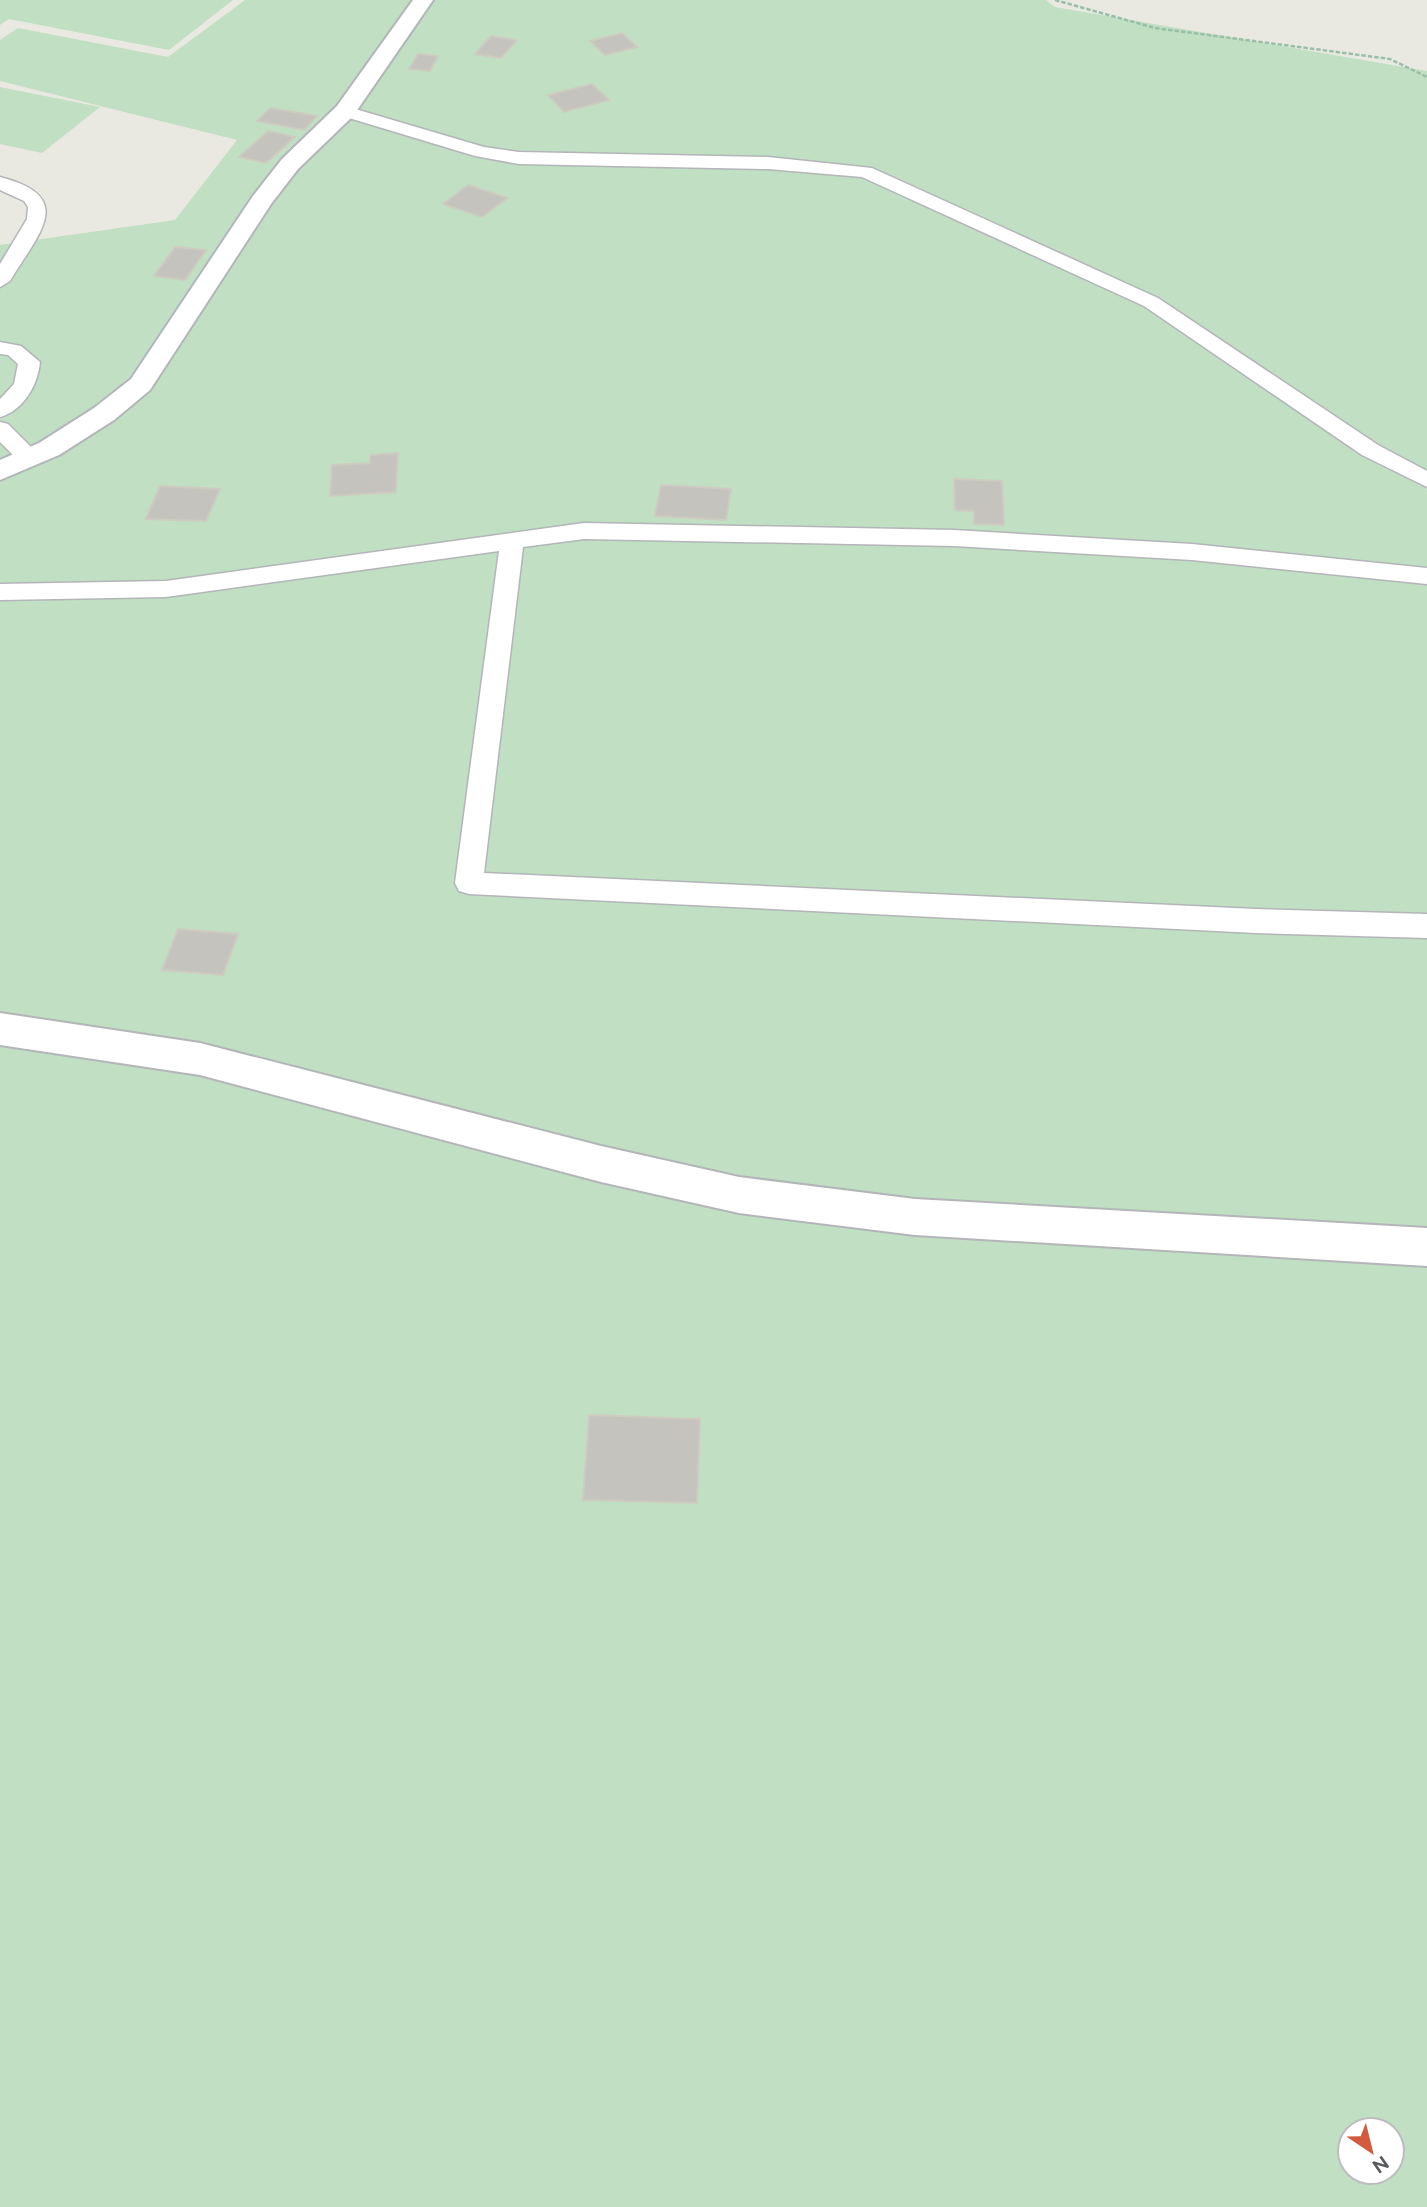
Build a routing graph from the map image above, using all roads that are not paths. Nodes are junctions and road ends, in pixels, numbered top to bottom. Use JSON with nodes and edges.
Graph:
{"nodes":[{"id":1,"x":423,"y":0,"type":"edge"},
{"id":2,"x":345,"y":111,"type":"junction"},
{"id":3,"x":0,"y":183,"type":"edge"},
{"id":4,"x":0,"y":281,"type":"edge"},
{"id":5,"x":0,"y":348,"type":"edge"},
{"id":6,"x":0,"y":410,"type":"edge"},
{"id":7,"x":0,"y":429,"type":"edge"},
{"id":8,"x":29,"y":458,"type":"junction"},
{"id":9,"x":0,"y":471,"type":"edge"},
{"id":10,"x":1427,"y":480,"type":"edge"},
{"id":11,"x":512,"y":542,"type":"junction"},
{"id":12,"x":1427,"y":576,"type":"edge"},
{"id":13,"x":0,"y":593,"type":"edge"},
{"id":14,"x":1427,"y":926,"type":"edge"},
{"id":15,"x":0,"y":1029,"type":"edge"},
{"id":16,"x":1427,"y":1247,"type":"edge"}],
"edges":[{"from":1,"to":2,"type":"street"},
{"from":2,"to":8,"type":"street"},
{"from":2,"to":10,"type":"lane"},
{"from":3,"to":4,"type":"lane"},
{"from":5,"to":6,"type":"lane"},
{"from":7,"to":8,"type":"lane"},
{"from":8,"to":9,"type":"street"},
{"from":11,"to":12,"type":"lane"},
{"from":11,"to":13,"type":"lane"},
{"from":11,"to":14,"type":"lane"},
{"from":15,"to":16,"type":"street"}]}
